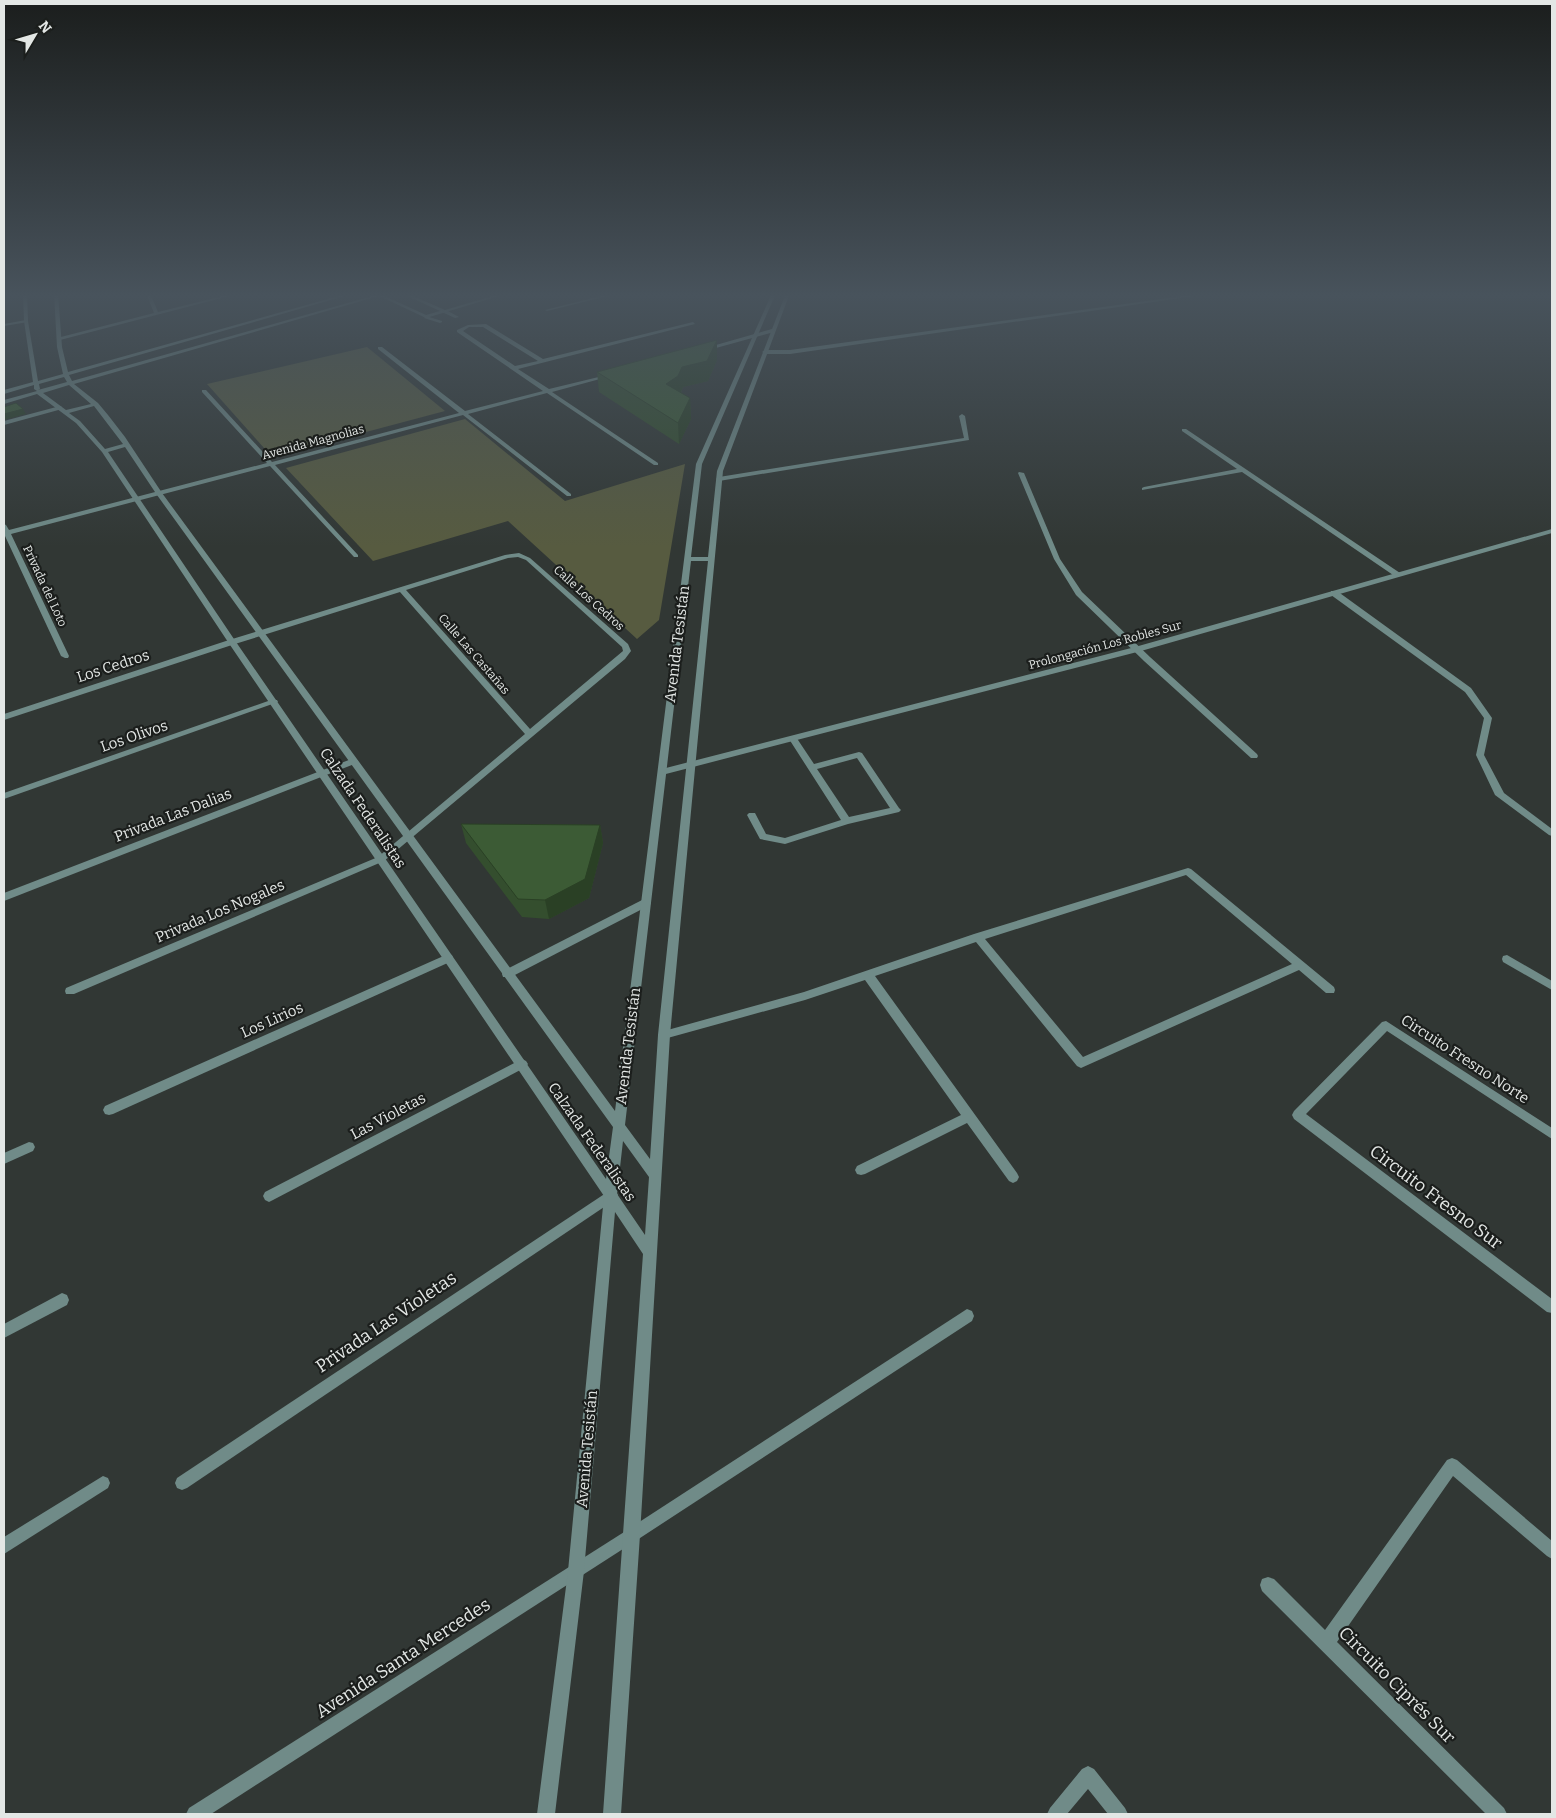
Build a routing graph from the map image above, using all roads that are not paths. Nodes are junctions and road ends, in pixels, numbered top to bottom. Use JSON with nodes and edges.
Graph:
{"nodes":[{"id":1,"x":34,"y":378,"type":"edge"},
{"id":2,"x":58,"y":378,"type":"edge"},
{"id":3,"x":68,"y":378,"type":"edge"},
{"id":4,"x":88,"y":378,"type":"edge"},
{"id":5,"x":418,"y":378,"type":"edge"},
{"id":6,"x":529,"y":378,"type":"edge"},
{"id":7,"x":602,"y":378,"type":"edge"},
{"id":8,"x":738,"y":378,"type":"edge"},
{"id":9,"x":755,"y":378,"type":"edge"},
{"id":10,"x":70,"y":383,"type":"junction"},
{"id":11,"x":36,"y":388,"type":"junction"},
{"id":12,"x":204,"y":391,"type":"dead end"},
{"id":13,"x":4,"y":392,"type":"edge"},
{"id":14,"x":550,"y":392,"type":"junction"},
{"id":15,"x":4,"y":402,"type":"edge"},
{"id":16,"x":96,"y":404,"type":"junction"},
{"id":17,"x":63,"y":410,"type":"junction"},
{"id":18,"x":464,"y":414,"type":"junction"},
{"id":19,"x":962,"y":416,"type":"dead end"},
{"id":20,"x":4,"y":423,"type":"edge"},
{"id":21,"x":1184,"y":430,"type":"dead end"},
{"id":22,"x":126,"y":445,"type":"junction"},
{"id":23,"x":104,"y":451,"type":"junction"},
{"id":24,"x":656,"y":464,"type":"dead end"},
{"id":25,"x":270,"y":465,"type":"junction"},
{"id":26,"x":1241,"y":470,"type":"junction"},
{"id":27,"x":1021,"y":473,"type":"dead end"},
{"id":28,"x":719,"y":479,"type":"junction"},
{"id":29,"x":1144,"y":489,"type":"dead end"},
{"id":30,"x":159,"y":494,"type":"junction"},
{"id":31,"x":569,"y":496,"type":"dead end"},
{"id":32,"x":137,"y":500,"type":"junction"},
{"id":33,"x":4,"y":526,"type":"edge"},
{"id":34,"x":1552,"y":531,"type":"edge"},
{"id":35,"x":5,"y":534,"type":"edge"},
{"id":36,"x":356,"y":556,"type":"dead end"},
{"id":37,"x":687,"y":559,"type":"junction"},
{"id":38,"x":712,"y":559,"type":"junction"},
{"id":39,"x":1399,"y":575,"type":"junction"},
{"id":40,"x":401,"y":588,"type":"junction"},
{"id":41,"x":1334,"y":593,"type":"junction"},
{"id":42,"x":262,"y":632,"type":"junction"},
{"id":43,"x":232,"y":642,"type":"junction"},
{"id":44,"x":1138,"y":649,"type":"junction"},
{"id":45,"x":65,"y":656,"type":"dead end"},
{"id":46,"x":274,"y":702,"type":"junction"},
{"id":47,"x":4,"y":717,"type":"edge"},
{"id":48,"x":530,"y":734,"type":"junction"},
{"id":49,"x":793,"y":739,"type":"junction"},
{"id":50,"x":1254,"y":756,"type":"dead end"},
{"id":51,"x":354,"y":761,"type":"junction"},
{"id":52,"x":692,"y":765,"type":"junction"},
{"id":53,"x":813,"y":767,"type":"junction"},
{"id":54,"x":662,"y":772,"type":"junction"},
{"id":55,"x":322,"y":773,"type":"junction"},
{"id":56,"x":4,"y":796,"type":"edge"},
{"id":57,"x":752,"y":815,"type":"dead end"},
{"id":58,"x":848,"y":821,"type":"junction"},
{"id":59,"x":1552,"y":833,"type":"edge"},
{"id":60,"x":408,"y":835,"type":"junction"},
{"id":61,"x":381,"y":859,"type":"junction"},
{"id":62,"x":4,"y":897,"type":"edge"},
{"id":63,"x":646,"y":902,"type":"junction"},
{"id":64,"x":978,"y":937,"type":"junction"},
{"id":65,"x":448,"y":958,"type":"junction"},
{"id":66,"x":1507,"y":959,"type":"dead end"},
{"id":67,"x":1300,"y":965,"type":"junction"},
{"id":68,"x":507,"y":974,"type":"junction"},
{"id":69,"x":868,"y":975,"type":"junction"},
{"id":70,"x":1552,"y":986,"type":"edge"},
{"id":71,"x":1330,"y":990,"type":"dead end"},
{"id":72,"x":70,"y":991,"type":"dead end"},
{"id":73,"x":664,"y":1035,"type":"junction"},
{"id":74,"x":522,"y":1064,"type":"junction"},
{"id":75,"x":109,"y":1110,"type":"dead end"},
{"id":76,"x":970,"y":1116,"type":"junction"},
{"id":77,"x":1298,"y":1116,"type":"joint"},
{"id":78,"x":618,"y":1125,"type":"junction"},
{"id":79,"x":1552,"y":1134,"type":"edge"},
{"id":80,"x":29,"y":1147,"type":"dead end"},
{"id":81,"x":4,"y":1159,"type":"edge"},
{"id":82,"x":861,"y":1170,"type":"dead end"},
{"id":83,"x":654,"y":1176,"type":"junction"},
{"id":84,"x":1014,"y":1177,"type":"dead end"},
{"id":85,"x":612,"y":1195,"type":"junction"},
{"id":86,"x":269,"y":1196,"type":"dead end"},
{"id":87,"x":650,"y":1252,"type":"junction"},
{"id":88,"x":62,"y":1300,"type":"dead end"},
{"id":89,"x":1552,"y":1307,"type":"edge"},
{"id":90,"x":967,"y":1316,"type":"dead end"},
{"id":91,"x":4,"y":1332,"type":"edge"},
{"id":92,"x":104,"y":1483,"type":"dead end"},
{"id":93,"x":182,"y":1483,"type":"dead end"},
{"id":94,"x":632,"y":1535,"type":"junction"},
{"id":95,"x":4,"y":1546,"type":"edge"},
{"id":96,"x":1552,"y":1551,"type":"edge"},
{"id":97,"x":576,"y":1570,"type":"junction"},
{"id":98,"x":1268,"y":1585,"type":"dead end"},
{"id":99,"x":1326,"y":1643,"type":"junction"},
{"id":100,"x":195,"y":1814,"type":"edge"},
{"id":101,"x":546,"y":1814,"type":"edge"},
{"id":102,"x":612,"y":1814,"type":"edge"},
{"id":103,"x":1056,"y":1814,"type":"edge"},
{"id":104,"x":1119,"y":1814,"type":"edge"},
{"id":105,"x":1498,"y":1814,"type":"edge"}],
"edges":[{"from":1,"to":11,"type":"street"},
{"from":2,"to":11,"type":"street"},
{"from":3,"to":10,"type":"street"},
{"from":4,"to":10,"type":"street"},
{"from":5,"to":18,"type":"street"},
{"from":6,"to":14,"type":"street"},
{"from":7,"to":14,"type":"street","name":"Avenida Magnolias"},
{"from":8,"to":37,"type":"street","name":"Avenida Tesistán"},
{"from":9,"to":28,"type":"street","name":"Avenida Tesistán"},
{"from":10,"to":11,"type":"street"},
{"from":10,"to":16,"type":"street","name":"Calzada Federalistas"},
{"from":11,"to":13,"type":"street"},
{"from":11,"to":15,"type":"street"},
{"from":11,"to":17,"type":"street","name":"Calzada Federalistas"},
{"from":12,"to":25,"type":"street"},
{"from":14,"to":18,"type":"street","name":"Avenida Magnolias"},
{"from":14,"to":24,"type":"street"},
{"from":16,"to":17,"type":"street"},
{"from":16,"to":22,"type":"street","name":"Calzada Federalistas"},
{"from":17,"to":20,"type":"street"},
{"from":17,"to":23,"type":"street","name":"Calzada Federalistas"},
{"from":18,"to":25,"type":"street","name":"Avenida Magnolias"},
{"from":18,"to":31,"type":"street"},
{"from":19,"to":28,"type":"street"},
{"from":21,"to":26,"type":"street"},
{"from":22,"to":23,"type":"street"},
{"from":22,"to":30,"type":"street","name":"Calzada Federalistas"},
{"from":23,"to":32,"type":"street","name":"Calzada Federalistas"},
{"from":25,"to":30,"type":"street","name":"Avenida Magnolias"},
{"from":25,"to":36,"type":"street"},
{"from":26,"to":29,"type":"street"},
{"from":26,"to":39,"type":"street"},
{"from":27,"to":44,"type":"street"},
{"from":28,"to":38,"type":"street","name":"Avenida Tesistán"},
{"from":30,"to":32,"type":"street","name":"Avenida Magnolias"},
{"from":30,"to":42,"type":"street","name":"Calzada Federalistas"},
{"from":32,"to":35,"type":"street","name":"Avenida Magnolias"},
{"from":32,"to":43,"type":"street","name":"Calzada Federalistas"},
{"from":33,"to":35,"type":"street","name":"Privada del Loto"},
{"from":34,"to":39,"type":"street","name":"Prolongación Los Robles Sur"},
{"from":35,"to":45,"type":"street","name":"Privada del Loto"},
{"from":37,"to":38,"type":"street"},
{"from":37,"to":54,"type":"street","name":"Avenida Tesistán"},
{"from":38,"to":52,"type":"street","name":"Avenida Tesistán"},
{"from":39,"to":41,"type":"street","name":"Prolongación Los Robles Sur"},
{"from":40,"to":42,"type":"street","name":"Calle Los Cedros"},
{"from":40,"to":48,"type":"street","name":"Calle Las Castañas"},
{"from":40,"to":48,"type":"street","name":"Calle Los Cedros"},
{"from":41,"to":44,"type":"street","name":"Prolongación Los Robles Sur"},
{"from":41,"to":59,"type":"street"},
{"from":42,"to":43,"type":"street","name":"Los Cedros"},
{"from":42,"to":51,"type":"street","name":"Calzada Federalistas"},
{"from":43,"to":46,"type":"street","name":"Calzada Federalistas"},
{"from":43,"to":47,"type":"street","name":"Los Cedros"},
{"from":44,"to":49,"type":"street","name":"Prolongación Los Robles Sur"},
{"from":44,"to":50,"type":"street"},
{"from":46,"to":55,"type":"street","name":"Calzada Federalistas"},
{"from":46,"to":56,"type":"street","name":"Los Olivos"},
{"from":48,"to":60,"type":"street","name":"Calle Los Cedros"},
{"from":49,"to":52,"type":"street","name":"Prolongación Los Robles Sur"},
{"from":49,"to":53,"type":"street"},
{"from":51,"to":55,"type":"street","name":"Privada Las Dalias"},
{"from":51,"to":60,"type":"street","name":"Calzada Federalistas"},
{"from":52,"to":54,"type":"street","name":"Prolongación Los Robles Sur"},
{"from":52,"to":73,"type":"street","name":"Avenida Tesistán"},
{"from":53,"to":58,"type":"street"},
{"from":53,"to":58,"type":"street"},
{"from":54,"to":63,"type":"street","name":"Avenida Tesistán"},
{"from":55,"to":61,"type":"street","name":"Calzada Federalistas"},
{"from":55,"to":62,"type":"street","name":"Privada Las Dalias"},
{"from":57,"to":58,"type":"street"},
{"from":60,"to":61,"type":"street","name":"Privada Los Nogales"},
{"from":60,"to":68,"type":"street","name":"Calzada Federalistas"},
{"from":61,"to":65,"type":"street","name":"Calzada Federalistas"},
{"from":61,"to":72,"type":"street","name":"Privada Los Nogales"},
{"from":63,"to":68,"type":"street"},
{"from":63,"to":78,"type":"street","name":"Avenida Tesistán"},
{"from":64,"to":67,"type":"street"},
{"from":64,"to":67,"type":"street"},
{"from":64,"to":69,"type":"street"},
{"from":65,"to":74,"type":"street","name":"Calzada Federalistas"},
{"from":65,"to":75,"type":"street","name":"Los Lirios"},
{"from":66,"to":70,"type":"street"},
{"from":67,"to":71,"type":"street"},
{"from":68,"to":78,"type":"street","name":"Calzada Federalistas"},
{"from":69,"to":73,"type":"street"},
{"from":69,"to":76,"type":"street"},
{"from":73,"to":83,"type":"street","name":"Avenida Tesistán"},
{"from":74,"to":85,"type":"street","name":"Calzada Federalistas"},
{"from":74,"to":86,"type":"street","name":"Las Violetas"},
{"from":76,"to":82,"type":"street"},
{"from":76,"to":84,"type":"street"},
{"from":77,"to":79,"type":"street","name":"Circuito Fresno Norte"},
{"from":77,"to":89,"type":"street","name":"Circuito Fresno Sur"},
{"from":78,"to":83,"type":"street","name":"Calzada Federalistas"},
{"from":78,"to":85,"type":"street","name":"Avenida Tesistán"},
{"from":80,"to":81,"type":"street"},
{"from":83,"to":87,"type":"street","name":"Avenida Tesistán"},
{"from":85,"to":87,"type":"street","name":"Calzada Federalistas"},
{"from":85,"to":93,"type":"street","name":"Privada Las Violetas"},
{"from":85,"to":97,"type":"street","name":"Avenida Tesistán"},
{"from":87,"to":94,"type":"street","name":"Avenida Tesistán"},
{"from":88,"to":91,"type":"street"},
{"from":90,"to":94,"type":"street","name":"Avenida Santa Mercedes"},
{"from":92,"to":95,"type":"street"},
{"from":94,"to":97,"type":"street","name":"Avenida Santa Mercedes"},
{"from":94,"to":102,"type":"street","name":"Avenida Tesistán"},
{"from":96,"to":99,"type":"street"},
{"from":97,"to":100,"type":"street","name":"Avenida Santa Mercedes"},
{"from":97,"to":101,"type":"street","name":"Avenida Tesistán"},
{"from":98,"to":99,"type":"street","name":"Circuito Ciprés Sur"},
{"from":99,"to":105,"type":"street","name":"Circuito Ciprés Sur"},
{"from":103,"to":104,"type":"street"}]}
